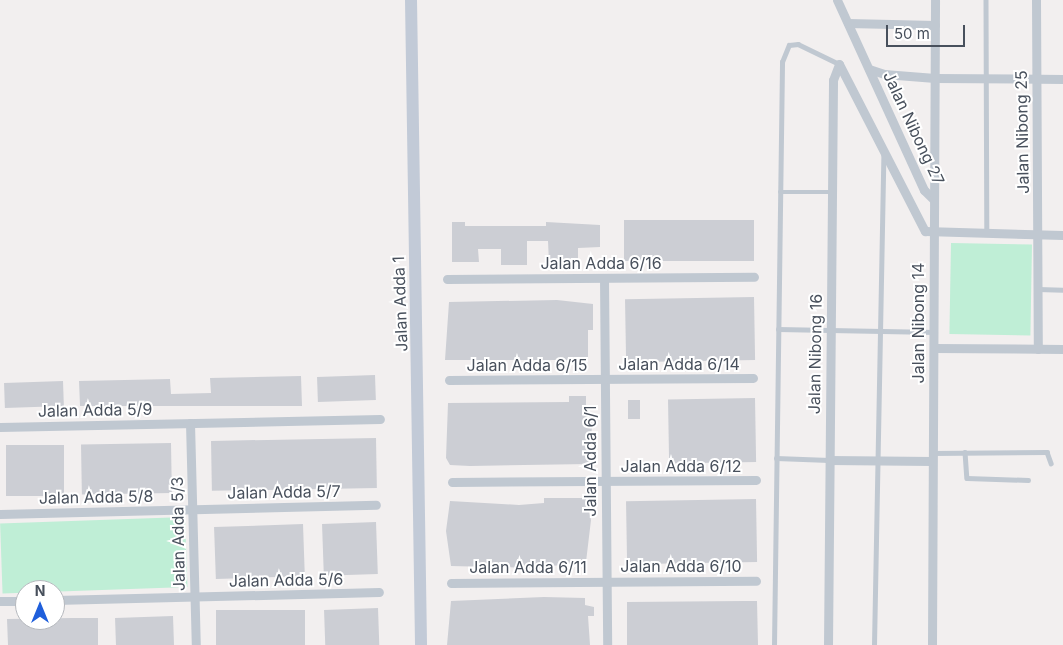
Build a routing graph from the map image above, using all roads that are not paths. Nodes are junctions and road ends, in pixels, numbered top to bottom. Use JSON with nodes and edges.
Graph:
{"nodes":[{"id":1,"x":411,"y":0,"type":"edge"},
{"id":2,"x":837,"y":0,"type":"edge"},
{"id":3,"x":935,"y":0,"type":"edge"},
{"id":4,"x":986,"y":0,"type":"edge"},
{"id":5,"x":1036,"y":0,"type":"edge"},
{"id":6,"x":848,"y":23,"type":"junction"},
{"id":7,"x":935,"y":25,"type":"junction"},
{"id":8,"x":839,"y":64,"type":"junction"},
{"id":9,"x":870,"y":69,"type":"junction"},
{"id":10,"x":935,"y":78,"type":"junction"},
{"id":11,"x":1036,"y":79,"type":"junction"},
{"id":12,"x":986,"y":80,"type":"junction"},
{"id":13,"x":1063,"y":80,"type":"edge"},
{"id":14,"x":883,"y":154,"type":"junction"},
{"id":15,"x":780,"y":192,"type":"junction"},
{"id":16,"x":832,"y":192,"type":"junction"},
{"id":17,"x":933,"y":199,"type":"junction"},
{"id":18,"x":932,"y":233,"type":"junction"},
{"id":19,"x":988,"y":234,"type":"junction"},
{"id":20,"x":1038,"y":234,"type":"junction"},
{"id":21,"x":1063,"y":234,"type":"edge"},
{"id":22,"x":754,"y":277,"type":"dead end"},
{"id":23,"x":604,"y":278,"type":"junction"},
{"id":24,"x":447,"y":279,"type":"dead end"},
{"id":25,"x":1038,"y":289,"type":"junction"},
{"id":26,"x":1063,"y":290,"type":"edge"},
{"id":27,"x":778,"y":330,"type":"junction"},
{"id":28,"x":830,"y":331,"type":"junction"},
{"id":29,"x":877,"y":331,"type":"junction"},
{"id":30,"x":934,"y":332,"type":"junction"},
{"id":31,"x":934,"y":348,"type":"junction"},
{"id":32,"x":1063,"y":348,"type":"edge"},
{"id":33,"x":1038,"y":349,"type":"junction"},
{"id":34,"x":753,"y":378,"type":"dead end"},
{"id":35,"x":449,"y":380,"type":"dead end"},
{"id":36,"x":605,"y":380,"type":"junction"},
{"id":37,"x":380,"y":419,"type":"dead end"},
{"id":38,"x":190,"y":423,"type":"junction"},
{"id":39,"x":0,"y":427,"type":"edge"},
{"id":40,"x":966,"y":452,"type":"junction"},
{"id":41,"x":932,"y":457,"type":"junction"},
{"id":42,"x":776,"y":458,"type":"junction"},
{"id":43,"x":829,"y":460,"type":"junction"},
{"id":44,"x":876,"y":461,"type":"junction"},
{"id":45,"x":1051,"y":463,"type":"dead end"},
{"id":46,"x":756,"y":480,"type":"dead end"},
{"id":47,"x":1028,"y":480,"type":"dead end"},
{"id":48,"x":605,"y":481,"type":"junction"},
{"id":49,"x":452,"y":482,"type":"dead end"},
{"id":50,"x":376,"y":505,"type":"dead end"},
{"id":51,"x":192,"y":509,"type":"junction"},
{"id":52,"x":0,"y":514,"type":"edge"},
{"id":53,"x":756,"y":581,"type":"dead end"},
{"id":54,"x":606,"y":582,"type":"junction"},
{"id":55,"x":451,"y":583,"type":"dead end"},
{"id":56,"x":379,"y":592,"type":"dead end"},
{"id":57,"x":194,"y":597,"type":"junction"},
{"id":58,"x":65,"y":600,"type":"edge"},
{"id":59,"x":0,"y":601,"type":"edge"},
{"id":60,"x":15,"y":601,"type":"edge"},
{"id":61,"x":419,"y":608,"type":"junction"},
{"id":62,"x":196,"y":645,"type":"edge"},
{"id":63,"x":413,"y":645,"type":"edge"},
{"id":64,"x":420,"y":645,"type":"edge"},
{"id":65,"x":606,"y":645,"type":"edge"},
{"id":66,"x":774,"y":645,"type":"edge"},
{"id":67,"x":828,"y":645,"type":"edge"},
{"id":68,"x":874,"y":645,"type":"edge"},
{"id":69,"x":932,"y":645,"type":"edge"}],
"edges":[{"from":1,"to":61,"type":"street","name":"Jalan Adda 1"},
{"from":2,"to":6,"type":"street","name":"Jalan Nibong 27"},
{"from":3,"to":7,"type":"street","name":"Jalan Nibong 14"},
{"from":4,"to":12,"type":"lane"},
{"from":5,"to":11,"type":"street","name":"Jalan Nibong 25"},
{"from":6,"to":7,"type":"street"},
{"from":6,"to":9,"type":"street","name":"Jalan Nibong 27"},
{"from":7,"to":10,"type":"street","name":"Jalan Nibong 14"},
{"from":8,"to":14,"type":"street"},
{"from":8,"to":15,"type":"lane"},
{"from":8,"to":16,"type":"street","name":"Jalan Nibong 16"},
{"from":9,"to":10,"type":"street"},
{"from":9,"to":17,"type":"street","name":"Jalan Nibong 27"},
{"from":10,"to":12,"type":"street"},
{"from":10,"to":17,"type":"street","name":"Jalan Nibong 14"},
{"from":11,"to":12,"type":"street"},
{"from":11,"to":13,"type":"street"},
{"from":11,"to":20,"type":"street","name":"Jalan Nibong 25"},
{"from":12,"to":19,"type":"lane"},
{"from":14,"to":18,"type":"street"},
{"from":14,"to":29,"type":"lane"},
{"from":15,"to":16,"type":"lane"},
{"from":15,"to":27,"type":"lane"},
{"from":16,"to":28,"type":"street","name":"Jalan Nibong 16"},
{"from":17,"to":18,"type":"street","name":"Jalan Nibong 14"},
{"from":18,"to":19,"type":"street"},
{"from":18,"to":30,"type":"street","name":"Jalan Nibong 14"},
{"from":19,"to":20,"type":"street"},
{"from":20,"to":21,"type":"street"},
{"from":20,"to":25,"type":"street","name":"Jalan Nibong 25"},
{"from":22,"to":23,"type":"street","name":"Jalan Adda 6/16"},
{"from":23,"to":24,"type":"street","name":"Jalan Adda 6/16"},
{"from":23,"to":36,"type":"street","name":"Jalan Adda 6/1"},
{"from":25,"to":26,"type":"lane"},
{"from":25,"to":33,"type":"street","name":"Jalan Nibong 25"},
{"from":27,"to":28,"type":"lane"},
{"from":27,"to":42,"type":"lane"},
{"from":28,"to":29,"type":"lane"},
{"from":28,"to":43,"type":"street","name":"Jalan Nibong 16"},
{"from":29,"to":30,"type":"lane"},
{"from":29,"to":44,"type":"lane"},
{"from":30,"to":31,"type":"street","name":"Jalan Nibong 14"},
{"from":31,"to":33,"type":"street"},
{"from":31,"to":41,"type":"street","name":"Jalan Nibong 14"},
{"from":32,"to":33,"type":"street"},
{"from":34,"to":36,"type":"street","name":"Jalan Adda 6/14"},
{"from":35,"to":36,"type":"street","name":"Jalan Adda 6/15"},
{"from":36,"to":48,"type":"street","name":"Jalan Adda 6/1"},
{"from":37,"to":38,"type":"street"},
{"from":38,"to":39,"type":"street","name":"Jalan Adda 5/9"},
{"from":38,"to":51,"type":"street","name":"Jalan Adda 5/3"},
{"from":40,"to":41,"type":"lane"},
{"from":40,"to":45,"type":"lane"},
{"from":40,"to":47,"type":"lane"},
{"from":41,"to":44,"type":"street"},
{"from":41,"to":69,"type":"street","name":"Jalan Nibong 14"},
{"from":42,"to":43,"type":"lane"},
{"from":42,"to":66,"type":"lane"},
{"from":43,"to":44,"type":"street"},
{"from":43,"to":67,"type":"street","name":"Jalan Nibong 16"},
{"from":44,"to":68,"type":"lane"},
{"from":46,"to":48,"type":"street","name":"Jalan Adda 6/12"},
{"from":48,"to":49,"type":"street","name":"Jalan Adda 6/12"},
{"from":48,"to":54,"type":"street","name":"Jalan Adda 6/1"},
{"from":50,"to":51,"type":"street","name":"Jalan Adda 5/7"},
{"from":51,"to":52,"type":"street","name":"Jalan Adda 5/8"},
{"from":51,"to":57,"type":"street","name":"Jalan Adda 5/3"},
{"from":53,"to":54,"type":"street","name":"Jalan Adda 6/10"},
{"from":54,"to":55,"type":"street","name":"Jalan Adda 6/11"},
{"from":54,"to":65,"type":"street","name":"Jalan Adda 6/1"},
{"from":56,"to":57,"type":"street","name":"Jalan Adda 5/6"},
{"from":57,"to":58,"type":"street","name":"Jalan Adda 5/6"},
{"from":57,"to":62,"type":"street","name":"Jalan Adda 5/3"},
{"from":59,"to":60,"type":"street"},
{"from":61,"to":63,"type":"street","name":"Jalan Adda 1"},
{"from":61,"to":64,"type":"street","name":"Jalan Adda 1"}]}
